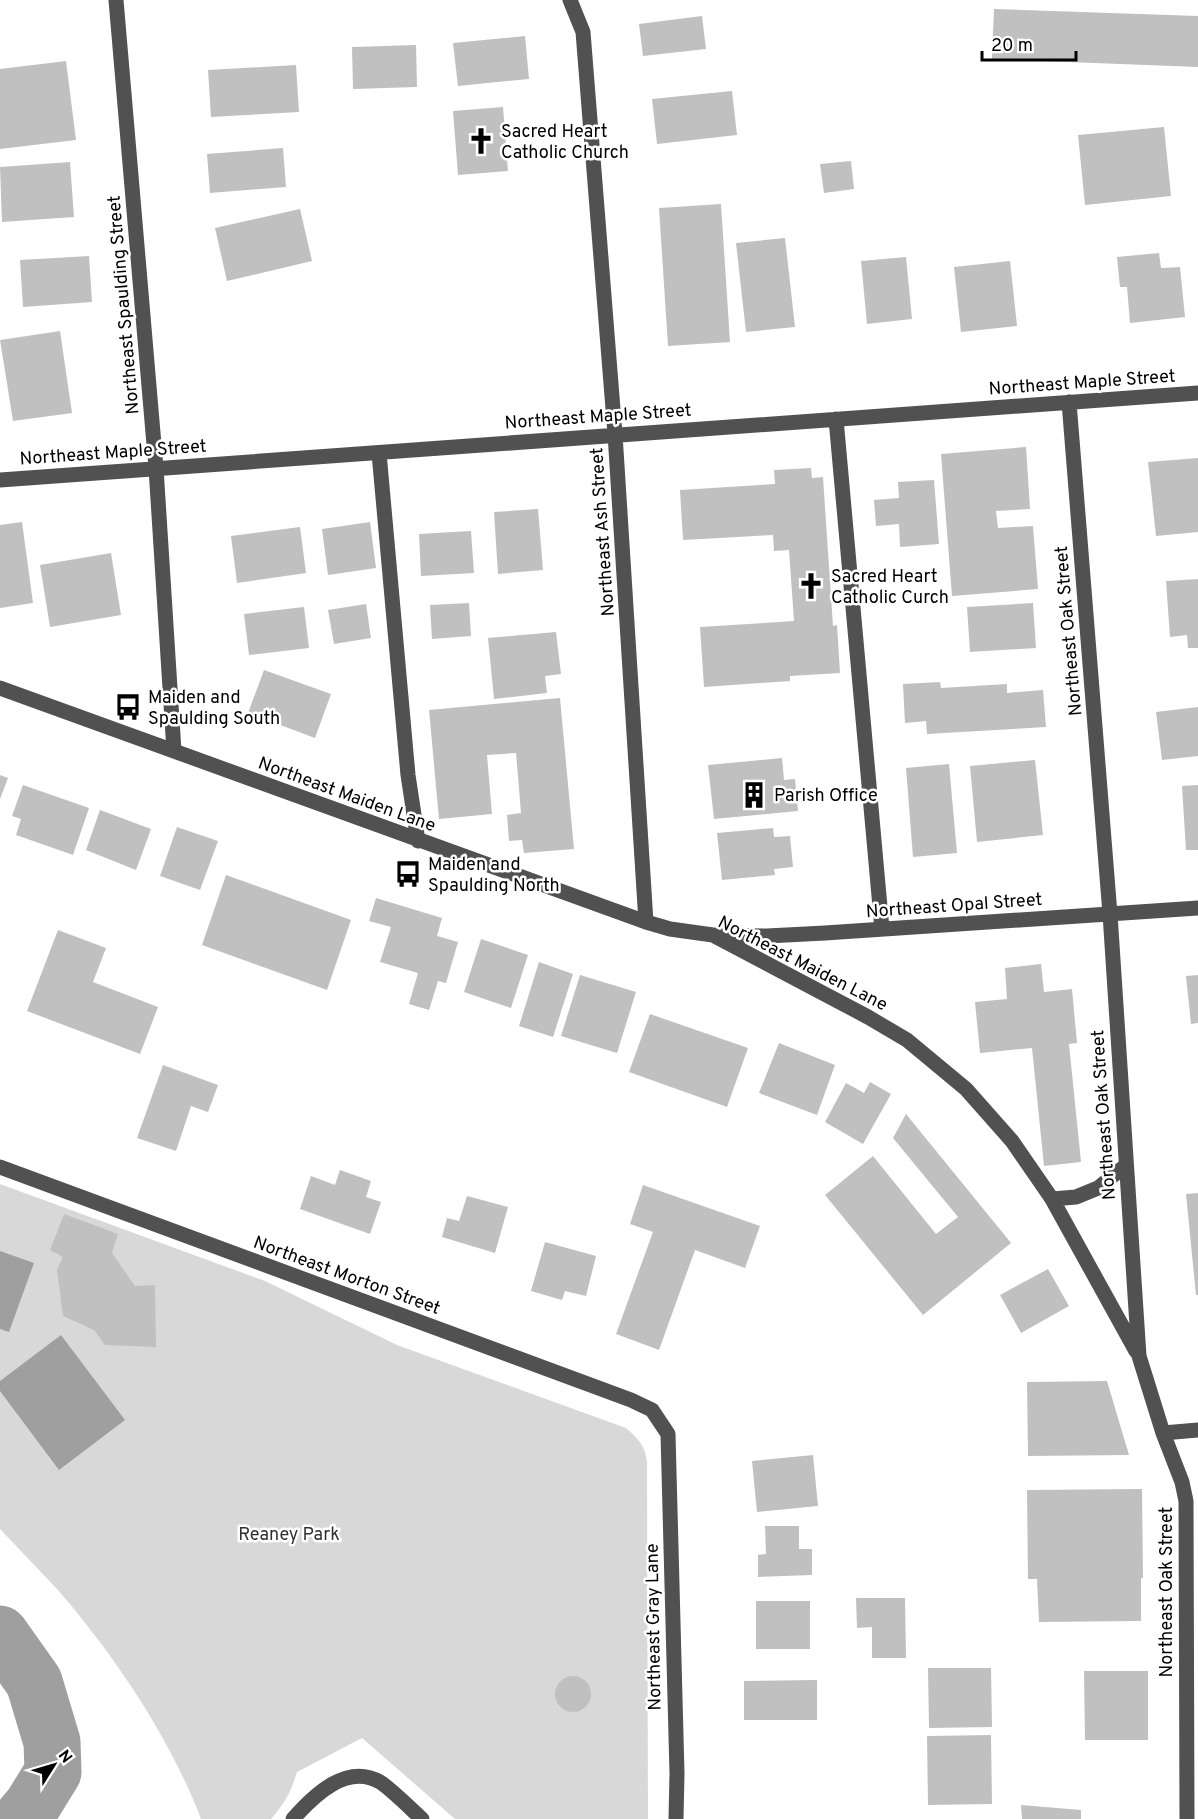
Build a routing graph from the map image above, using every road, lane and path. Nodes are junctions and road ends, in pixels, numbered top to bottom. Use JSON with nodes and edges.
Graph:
{"nodes":[{"id":1,"x":117,"y":0,"type":"edge"},
{"id":2,"x":570,"y":0,"type":"edge"},
{"id":3,"x":1198,"y":393,"type":"edge"},
{"id":4,"x":1069,"y":402,"type":"junction"},
{"id":5,"x":836,"y":419,"type":"junction"},
{"id":6,"x":615,"y":434,"type":"junction"},
{"id":7,"x":379,"y":453,"type":"junction"},
{"id":8,"x":156,"y":468,"type":"junction"},
{"id":9,"x":0,"y":480,"type":"edge"},
{"id":10,"x":0,"y":688,"type":"edge"},
{"id":11,"x":174,"y":751,"type":"junction"},
{"id":12,"x":418,"y":841,"type":"junction"},
{"id":13,"x":1198,"y":908,"type":"edge"},
{"id":14,"x":1110,"y":914,"type":"junction"},
{"id":15,"x":646,"y":922,"type":"junction"},
{"id":16,"x":882,"y":929,"type":"junction"},
{"id":17,"x":713,"y":935,"type":"junction"},
{"id":18,"x":1125,"y":1166,"type":"junction"},
{"id":19,"x":0,"y":1167,"type":"edge"},
{"id":20,"x":1052,"y":1199,"type":"junction"},
{"id":21,"x":1139,"y":1356,"type":"junction"},
{"id":22,"x":1198,"y":1430,"type":"edge"},
{"id":23,"x":1163,"y":1433,"type":"junction"},
{"id":24,"x":668,"y":1434,"type":"joint"},
{"id":25,"x":294,"y":1819,"type":"edge"},
{"id":26,"x":422,"y":1819,"type":"edge"},
{"id":27,"x":676,"y":1819,"type":"edge"},
{"id":28,"x":1187,"y":1819,"type":"edge"}],
"edges":[{"from":1,"to":8,"type":"street","name":"Northeast Spaulding Street"},
{"from":2,"to":6,"type":"street","name":"Northeast Ash Street"},
{"from":3,"to":4,"type":"street","name":"Northeast Maple Street"},
{"from":4,"to":5,"type":"street","name":"Northeast Maple Street"},
{"from":4,"to":14,"type":"street","name":"Northeast Oak Street"},
{"from":5,"to":6,"type":"street","name":"Northeast Maple Street"},
{"from":5,"to":16,"type":"street"},
{"from":6,"to":7,"type":"street","name":"Northeast Maple Street"},
{"from":6,"to":15,"type":"street","name":"Northeast Ash Street"},
{"from":7,"to":8,"type":"street","name":"Northeast Maple Street"},
{"from":7,"to":12,"type":"street"},
{"from":8,"to":9,"type":"street","name":"Northeast Maple Street"},
{"from":8,"to":11,"type":"street","name":"Northeast Spaulding Street"},
{"from":10,"to":11,"type":"street","name":"Northeast Maiden Lane"},
{"from":11,"to":12,"type":"street","name":"Northeast Maiden Lane"},
{"from":12,"to":15,"type":"street","name":"Northeast Maiden Lane"},
{"from":13,"to":14,"type":"street","name":"Northeast Opal Street"},
{"from":14,"to":16,"type":"street","name":"Northeast Opal Street"},
{"from":14,"to":18,"type":"street","name":"Northeast Oak Street"},
{"from":15,"to":17,"type":"street","name":"Northeast Maiden Lane"},
{"from":16,"to":17,"type":"street","name":"Northeast Opal Street"},
{"from":17,"to":20,"type":"street","name":"Northeast Maiden Lane"},
{"from":18,"to":20,"type":"street"},
{"from":18,"to":21,"type":"street","name":"Northeast Oak Street"},
{"from":19,"to":24,"type":"street","name":"Northeast Morton Street"},
{"from":20,"to":21,"type":"street","name":"Northeast Maiden Lane"},
{"from":21,"to":23,"type":"street","name":"Northeast Oak Street"},
{"from":22,"to":23,"type":"street"},
{"from":23,"to":28,"type":"street","name":"Northeast Oak Street"},
{"from":24,"to":27,"type":"street","name":"Northeast Gray Lane"},
{"from":25,"to":26,"type":"street"}]}
